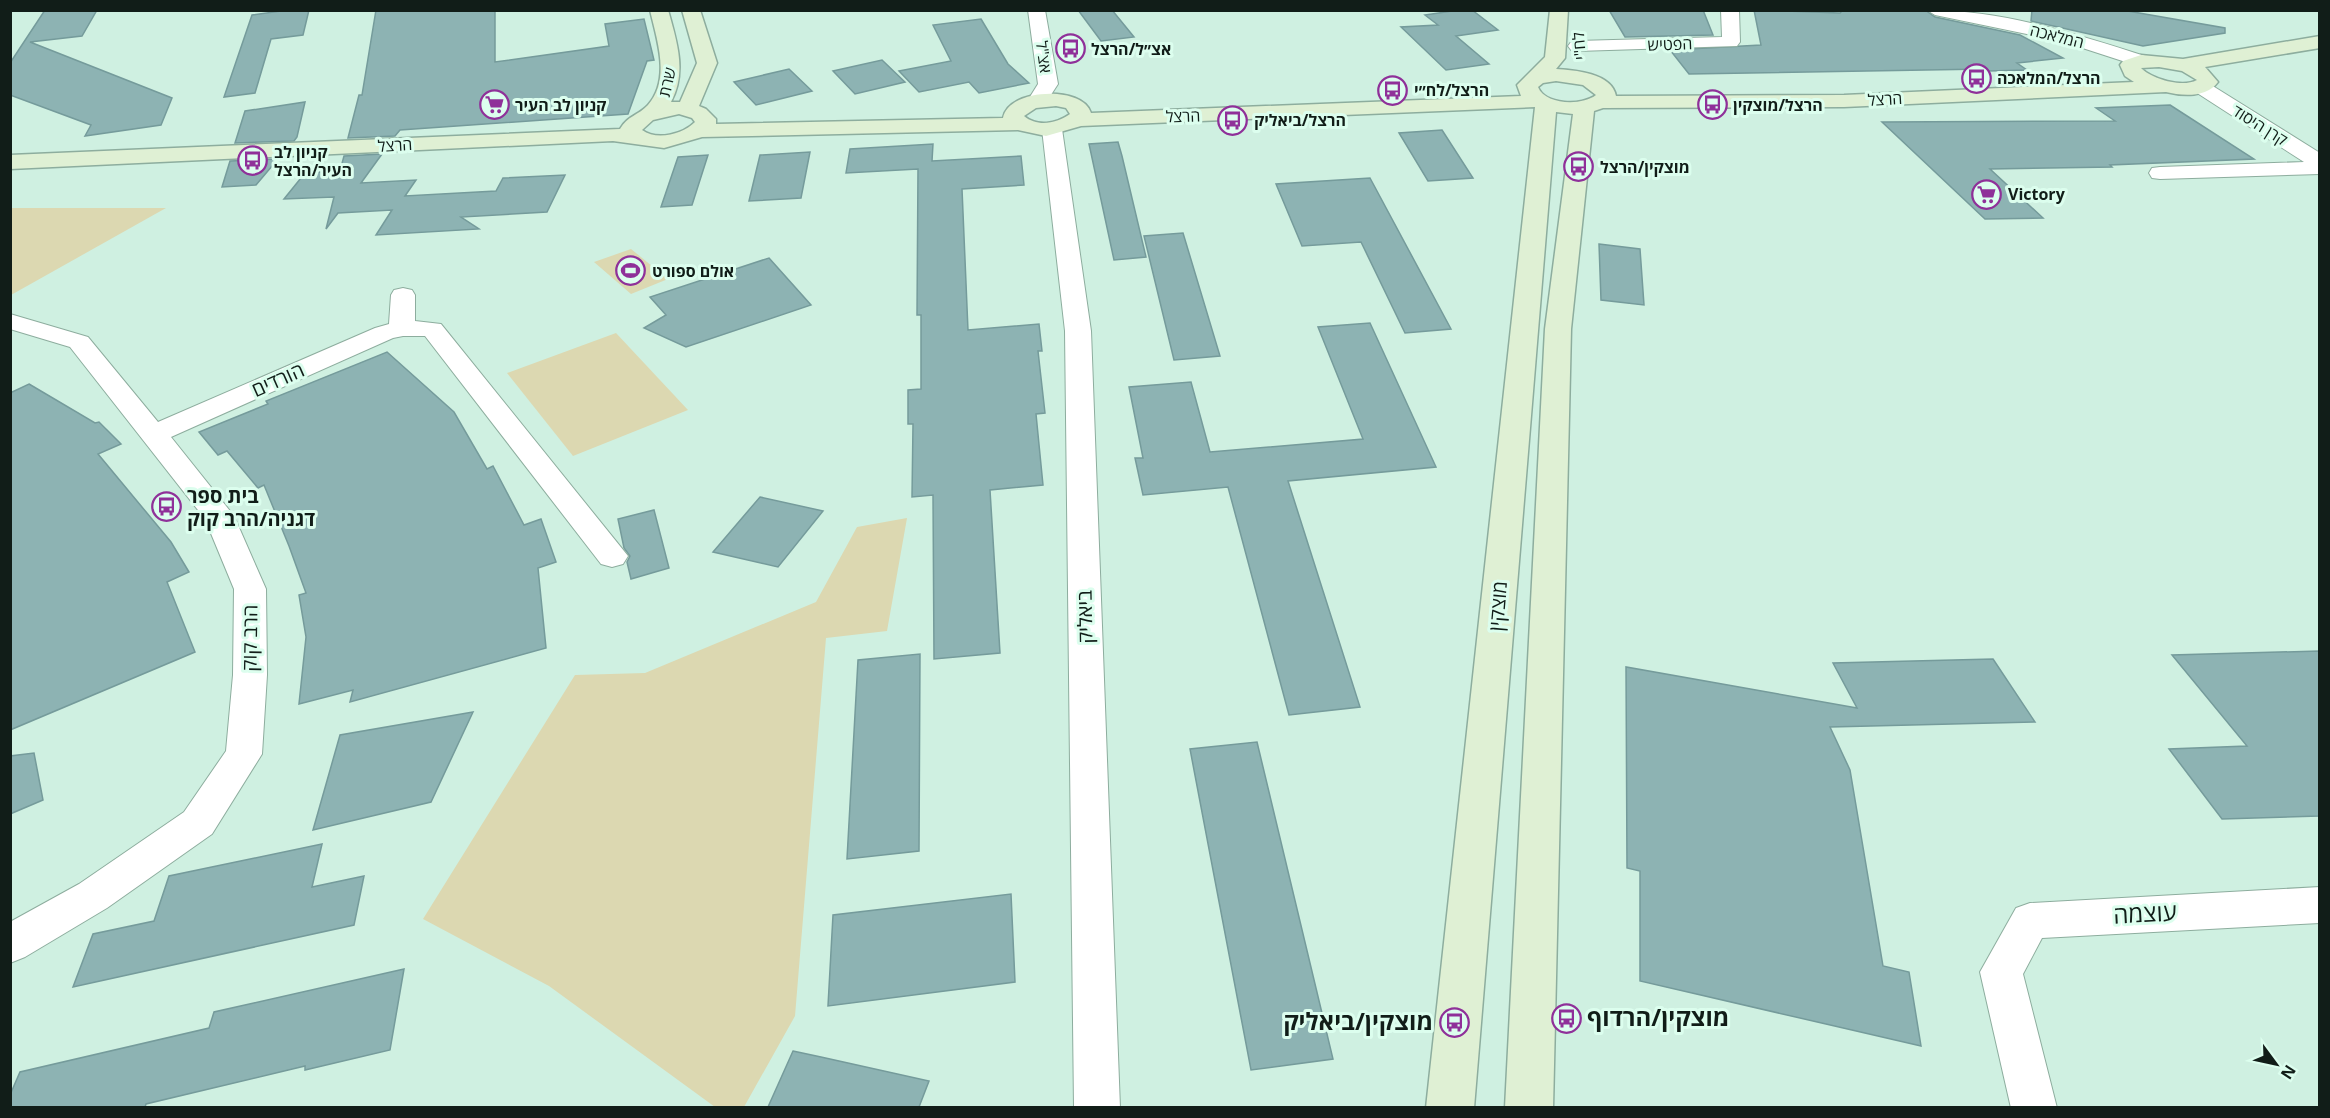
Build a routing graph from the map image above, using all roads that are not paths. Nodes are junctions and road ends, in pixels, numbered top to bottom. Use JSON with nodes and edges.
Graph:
{"nodes":[{"id":1,"x":660,"y":10,"type":"edge"},
{"id":2,"x":691,"y":10,"type":"edge"},
{"id":3,"x":1036,"y":10,"type":"edge"},
{"id":4,"x":1559,"y":10,"type":"edge"},
{"id":5,"x":1730,"y":10,"type":"edge"},
{"id":6,"x":1935,"y":10,"type":"edge"},
{"id":7,"x":1577,"y":22,"type":"dead end"},
{"id":8,"x":2319,"y":42,"type":"edge"},
{"id":9,"x":1577,"y":46,"type":"junction"},
{"id":10,"x":2319,"y":59,"type":"edge"},
{"id":11,"x":2181,"y":65,"type":"junction"},
{"id":12,"x":2136,"y":66,"type":"junction"},
{"id":13,"x":2204,"y":83,"type":"junction"},
{"id":14,"x":2167,"y":86,"type":"junction"},
{"id":15,"x":1537,"y":92,"type":"junction"},
{"id":16,"x":1593,"y":94,"type":"junction"},
{"id":17,"x":1052,"y":110,"type":"junction"},
{"id":18,"x":696,"y":119,"type":"junction"},
{"id":19,"x":640,"y":124,"type":"junction"},
{"id":20,"x":10,"y":160,"type":"edge"},
{"id":21,"x":2319,"y":163,"type":"edge"},
{"id":22,"x":2319,"y":168,"type":"edge"},
{"id":23,"x":2160,"y":173,"type":"dead end"},
{"id":24,"x":403,"y":295,"type":"dead end"},
{"id":25,"x":10,"y":321,"type":"edge"},
{"id":26,"x":402,"y":328,"type":"junction"},
{"id":27,"x":154,"y":434,"type":"junction"},
{"id":28,"x":612,"y":556,"type":"dead end"},
{"id":29,"x":2319,"y":905,"type":"edge"},
{"id":30,"x":10,"y":944,"type":"edge"},
{"id":31,"x":1097,"y":1107,"type":"edge"},
{"id":32,"x":1450,"y":1107,"type":"edge"},
{"id":33,"x":1528,"y":1107,"type":"edge"},
{"id":34,"x":2034,"y":1107,"type":"edge"}],
"edges":[{"from":1,"to":19,"type":"street","name":"שרת"},
{"from":2,"to":18,"type":"street","name":"שרת"},
{"from":3,"to":17,"type":"street","name":"אצ\"ל"},
{"from":4,"to":15,"type":"street","name":"לח\"י"},
{"from":5,"to":9,"type":"street","name":"הפטיש"},
{"from":6,"to":12,"type":"street","name":"המלאכה"},
{"from":7,"to":9,"type":"street","name":"לח\"י"},
{"from":8,"to":11,"type":"street"},
{"from":9,"to":16,"type":"street","name":"לח\"י"},
{"from":10,"to":13,"type":"street"},
{"from":11,"to":12,"type":"street","name":"הרצל"},
{"from":11,"to":13,"type":"street"},
{"from":12,"to":14,"type":"street"},
{"from":12,"to":16,"type":"street","name":"הרצל"},
{"from":13,"to":14,"type":"street"},
{"from":13,"to":21,"type":"street","name":"קרן היסוד"},
{"from":14,"to":16,"type":"street","name":"הרצל"},
{"from":15,"to":16,"type":"street"},
{"from":15,"to":16,"type":"street"},
{"from":15,"to":17,"type":"street","name":"הרצל"},
{"from":15,"to":32,"type":"street","name":"מוצקין"},
{"from":16,"to":33,"type":"street"},
{"from":17,"to":18,"type":"street","name":"הרצל"},
{"from":17,"to":31,"type":"street","name":"ביאליק"},
{"from":18,"to":19,"type":"street"},
{"from":18,"to":19,"type":"street"},
{"from":19,"to":20,"type":"street","name":"הרצל"},
{"from":22,"to":23,"type":"street"},
{"from":24,"to":26,"type":"street"},
{"from":25,"to":27,"type":"street","name":"הרב קוק"},
{"from":26,"to":27,"type":"street","name":"הורדים"},
{"from":26,"to":28,"type":"street"},
{"from":27,"to":30,"type":"street","name":"הרב קוק"},
{"from":29,"to":34,"type":"street","name":"עוצמה"}]}
